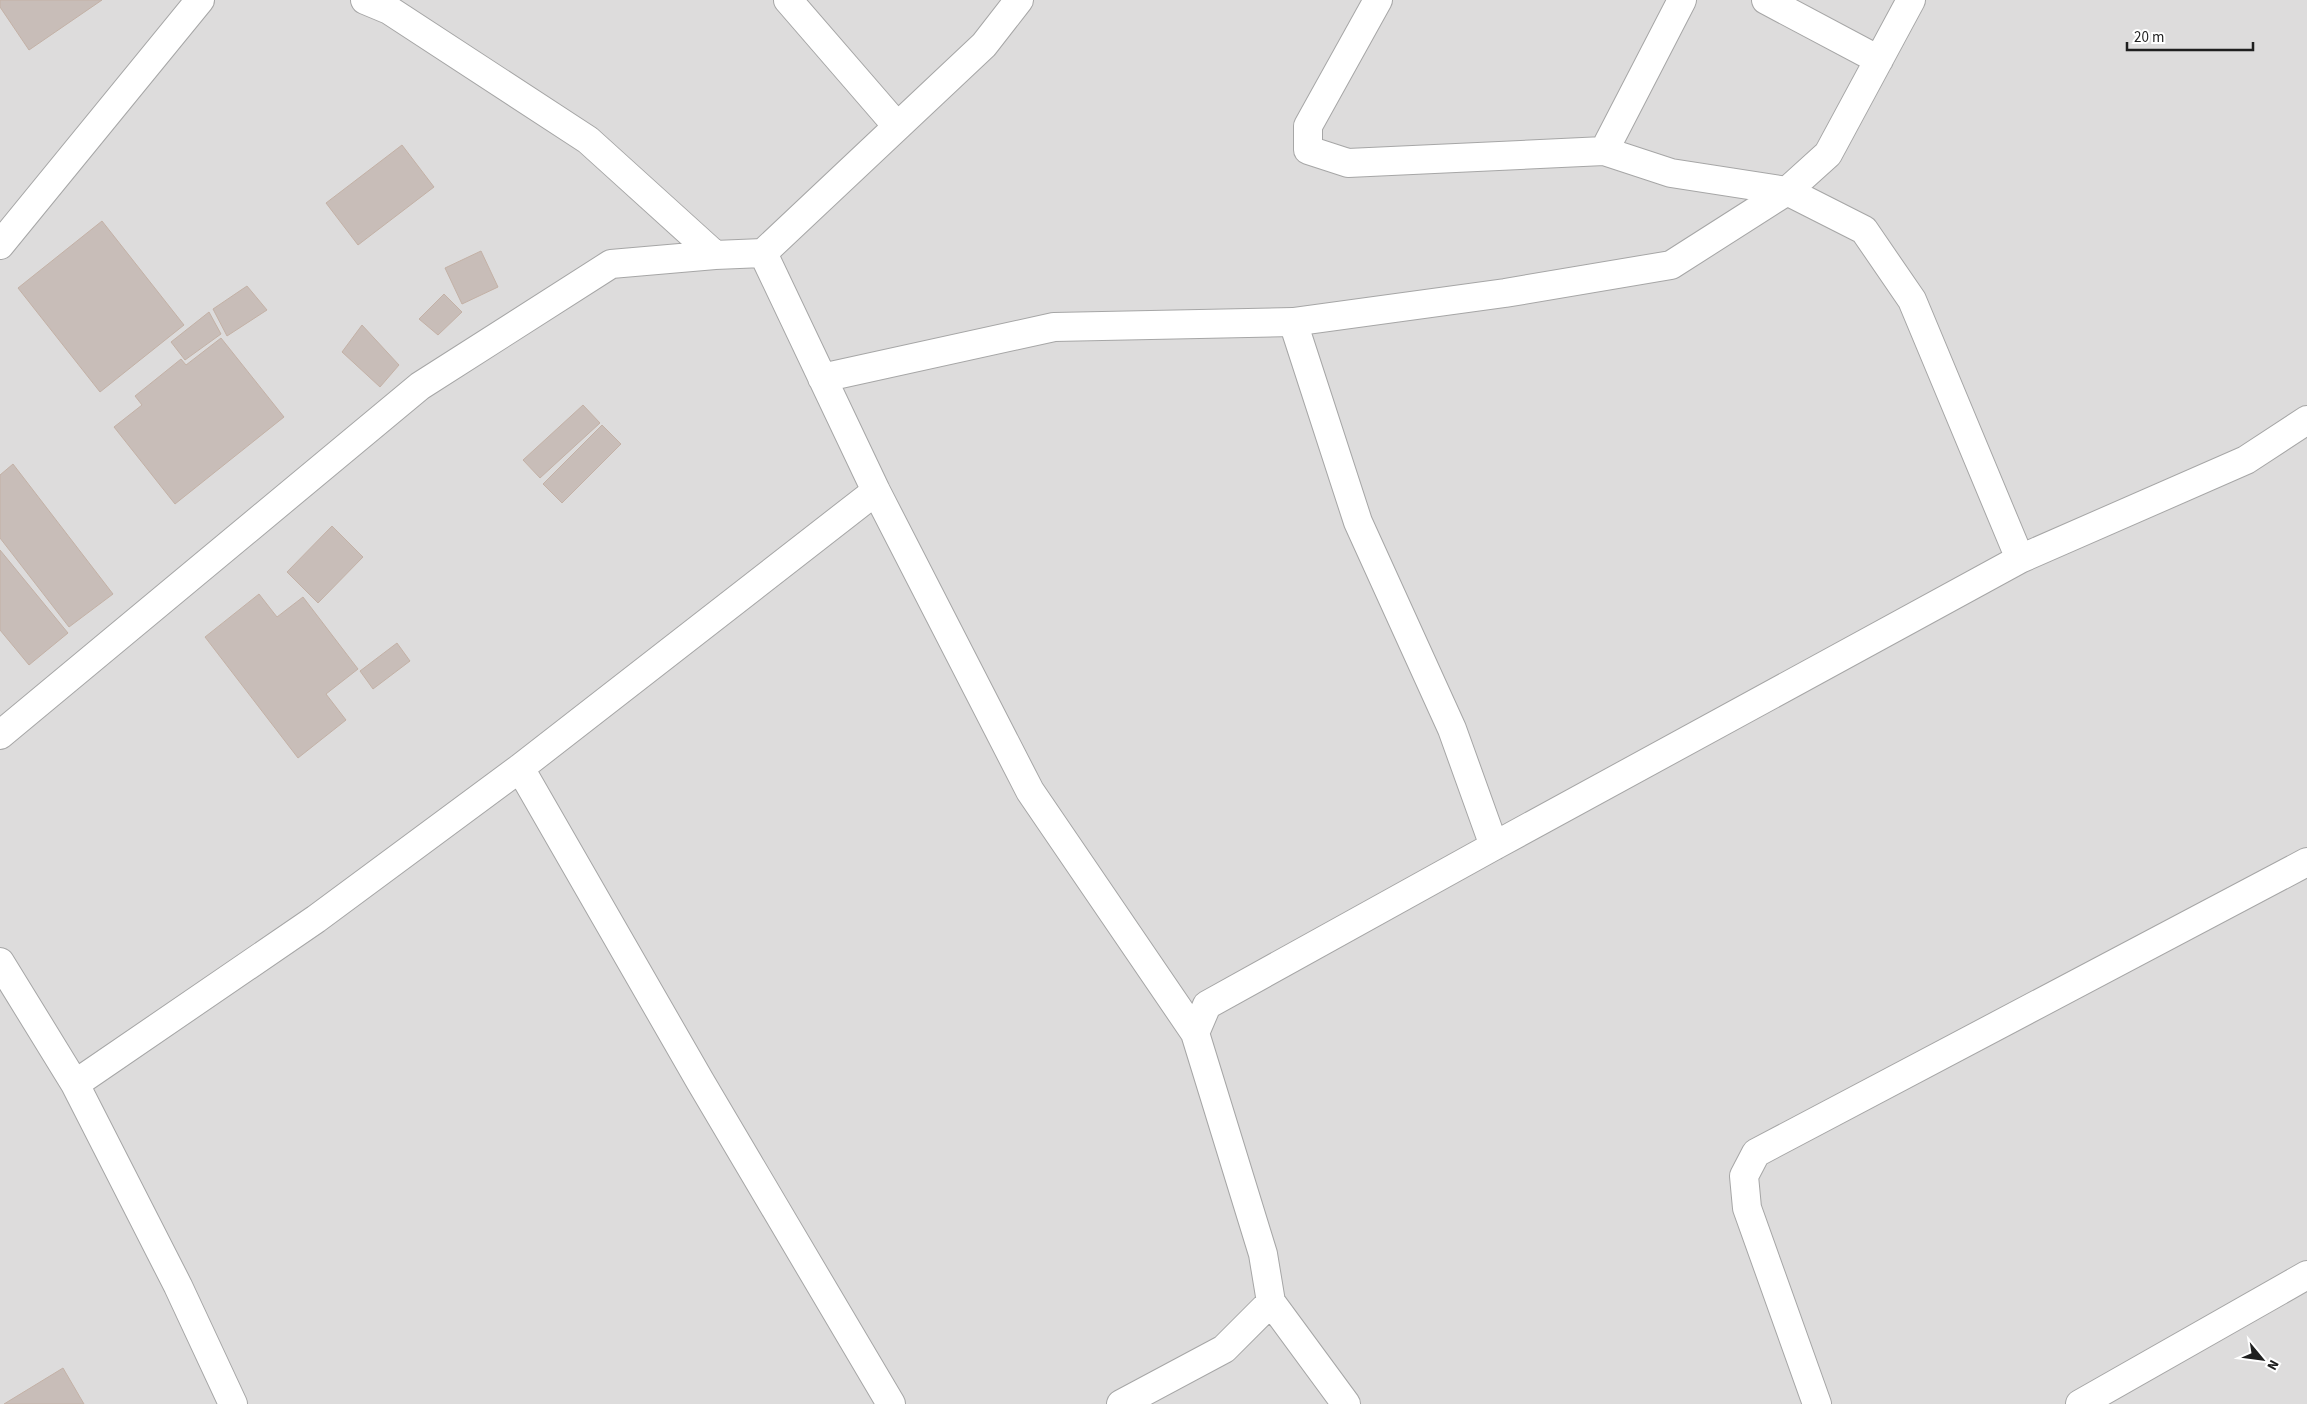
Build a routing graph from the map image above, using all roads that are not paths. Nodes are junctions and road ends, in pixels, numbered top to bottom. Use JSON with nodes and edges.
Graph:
{"nodes":[{"id":1,"x":200,"y":0,"type":"edge"},
{"id":2,"x":365,"y":0,"type":"edge"},
{"id":3,"x":788,"y":0,"type":"edge"},
{"id":4,"x":1019,"y":0,"type":"edge"},
{"id":5,"x":1378,"y":0,"type":"edge"},
{"id":6,"x":1682,"y":0,"type":"edge"},
{"id":7,"x":1766,"y":0,"type":"edge"},
{"id":8,"x":1911,"y":0,"type":"edge"},
{"id":9,"x":1879,"y":60,"type":"junction"},
{"id":10,"x":897,"y":126,"type":"junction"},
{"id":11,"x":1604,"y":151,"type":"junction"},
{"id":12,"x":1787,"y":191,"type":"junction"},
{"id":13,"x":0,"y":245,"type":"edge"},
{"id":14,"x":762,"y":253,"type":"junction"},
{"id":15,"x":715,"y":255,"type":"junction"},
{"id":16,"x":1293,"y":322,"type":"junction"},
{"id":17,"x":822,"y":378,"type":"junction"},
{"id":18,"x":2307,"y":420,"type":"edge"},
{"id":19,"x":876,"y":491,"type":"junction"},
{"id":20,"x":2020,"y":559,"type":"junction"},
{"id":21,"x":0,"y":735,"type":"edge"},
{"id":22,"x":520,"y":768,"type":"junction"},
{"id":23,"x":1494,"y":846,"type":"junction"},
{"id":24,"x":2307,"y":862,"type":"edge"},
{"id":25,"x":0,"y":962,"type":"edge"},
{"id":26,"x":1195,"y":1034,"type":"junction"},
{"id":27,"x":75,"y":1084,"type":"junction"},
{"id":28,"x":2307,"y":1275,"type":"edge"},
{"id":29,"x":1271,"y":1302,"type":"junction"},
{"id":30,"x":233,"y":1404,"type":"edge"},
{"id":31,"x":892,"y":1404,"type":"edge"},
{"id":32,"x":1121,"y":1404,"type":"edge"},
{"id":33,"x":1346,"y":1404,"type":"edge"},
{"id":34,"x":1817,"y":1404,"type":"edge"},
{"id":35,"x":2080,"y":1404,"type":"edge"}],
"edges":[{"from":1,"to":13,"type":"street"},
{"from":2,"to":15,"type":"street"},
{"from":3,"to":10,"type":"street"},
{"from":4,"to":10,"type":"street"},
{"from":5,"to":11,"type":"street"},
{"from":6,"to":11,"type":"street"},
{"from":7,"to":9,"type":"street"},
{"from":8,"to":9,"type":"street"},
{"from":9,"to":12,"type":"street"},
{"from":10,"to":14,"type":"street"},
{"from":11,"to":12,"type":"street"},
{"from":12,"to":16,"type":"street"},
{"from":12,"to":20,"type":"street"},
{"from":14,"to":15,"type":"street"},
{"from":14,"to":17,"type":"street"},
{"from":15,"to":21,"type":"street"},
{"from":16,"to":17,"type":"street"},
{"from":16,"to":23,"type":"street"},
{"from":17,"to":19,"type":"street"},
{"from":18,"to":20,"type":"street"},
{"from":19,"to":22,"type":"street"},
{"from":19,"to":26,"type":"street"},
{"from":20,"to":23,"type":"street"},
{"from":22,"to":27,"type":"street"},
{"from":22,"to":31,"type":"street"},
{"from":23,"to":26,"type":"street"},
{"from":24,"to":34,"type":"street"},
{"from":25,"to":27,"type":"street"},
{"from":26,"to":29,"type":"street"},
{"from":27,"to":30,"type":"street"},
{"from":28,"to":35,"type":"street"},
{"from":29,"to":32,"type":"street"},
{"from":29,"to":33,"type":"street"}]}
